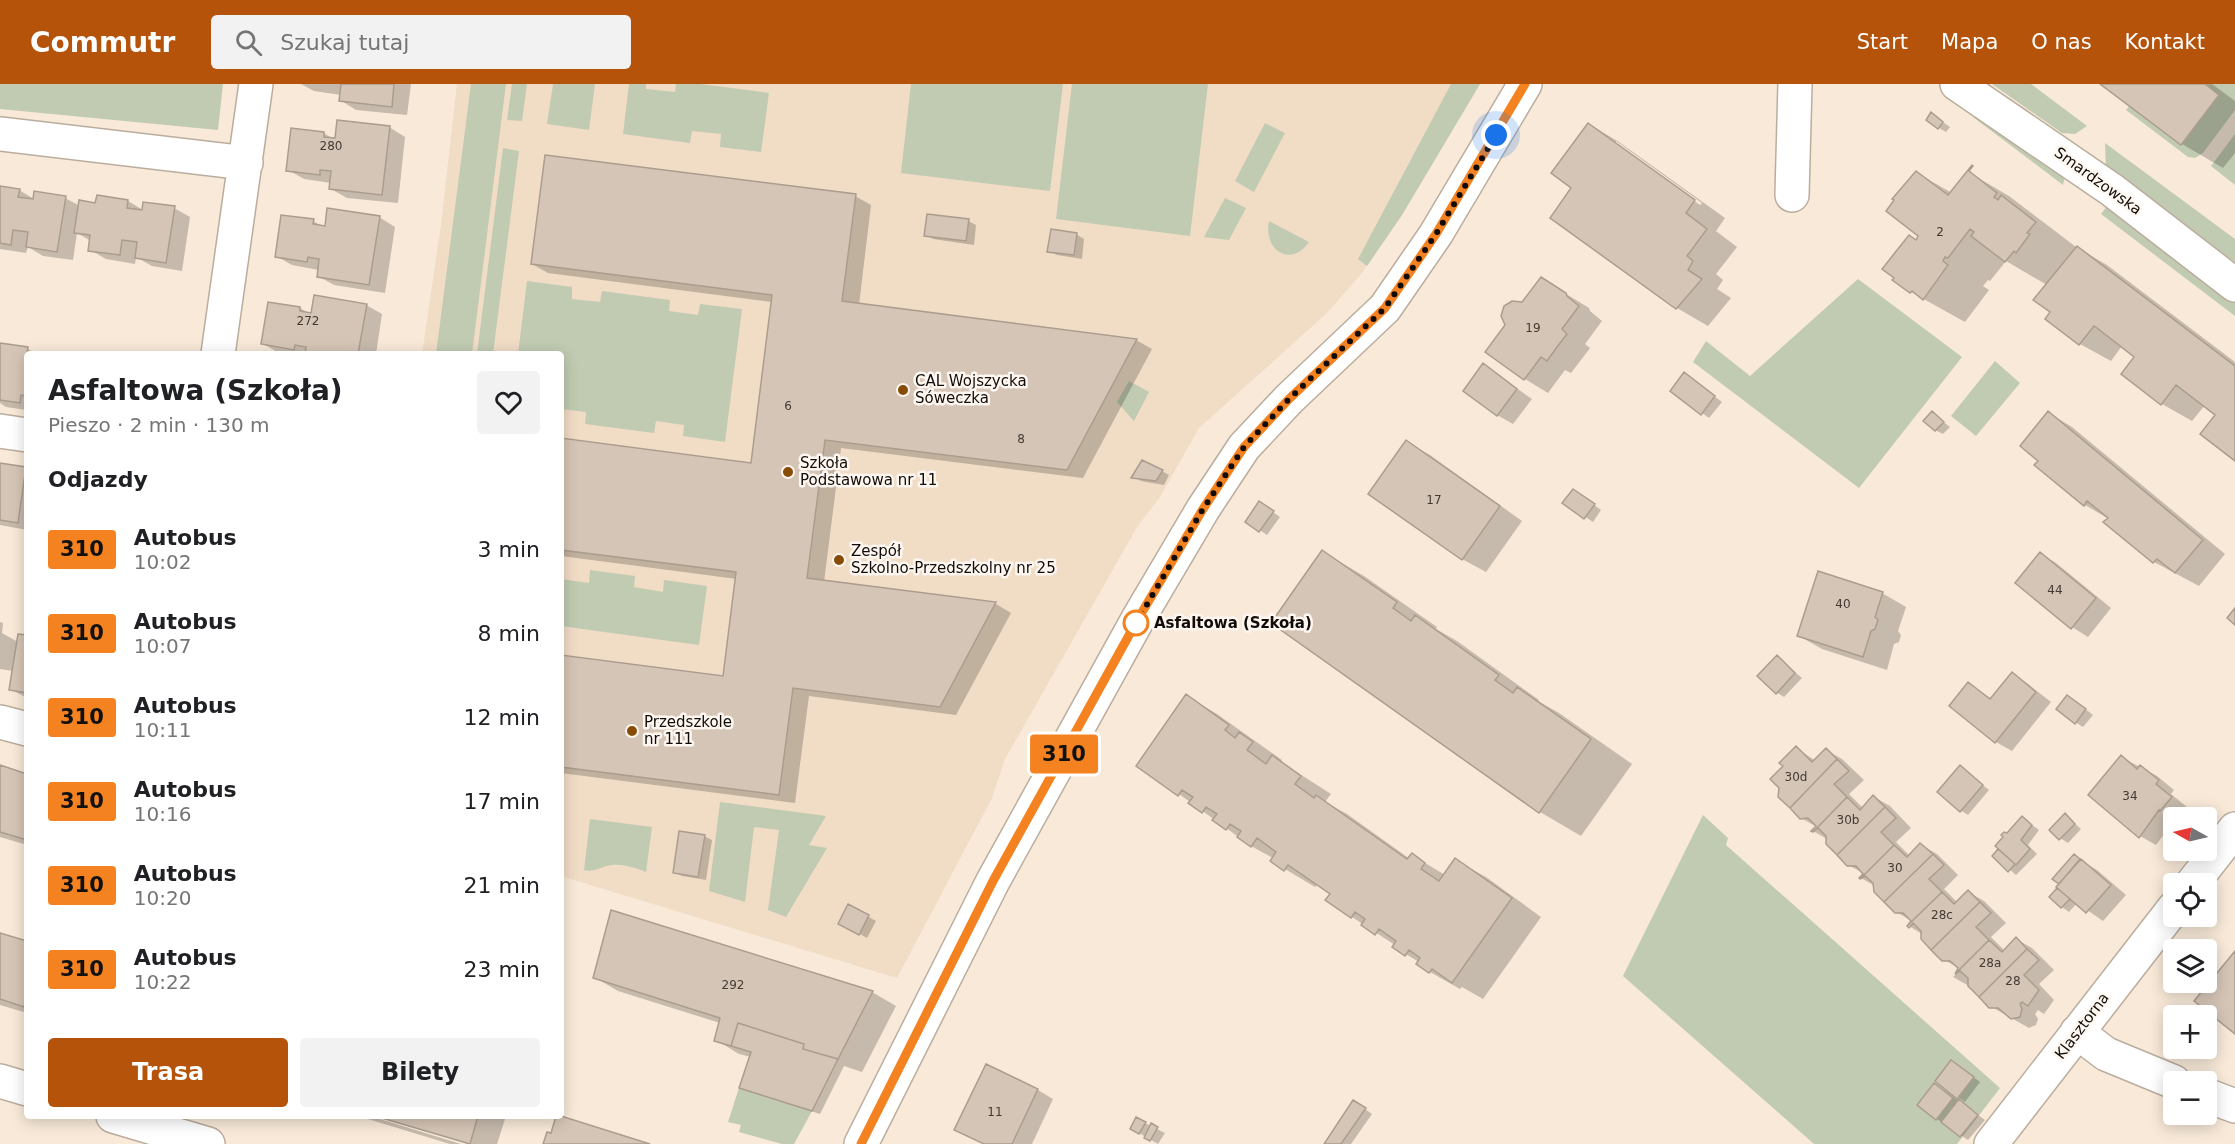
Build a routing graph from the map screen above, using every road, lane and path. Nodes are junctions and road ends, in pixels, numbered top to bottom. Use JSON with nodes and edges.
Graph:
{"nodes":[{"id":1,"x":256,"y":84,"type":"edge"},
{"id":2,"x":1525,"y":84,"type":"edge"},
{"id":3,"x":1795,"y":84,"type":"edge"},
{"id":4,"x":1957,"y":84,"type":"edge"},
{"id":5,"x":0,"y":134,"type":"edge"},
{"id":6,"x":246,"y":163,"type":"junction"},
{"id":7,"x":1792,"y":195,"type":"dead end"},
{"id":8,"x":2235,"y":285,"type":"edge"},
{"id":9,"x":218,"y":351,"type":"edge"},
{"id":10,"x":0,"y":431,"type":"edge"},
{"id":11,"x":24,"y":435,"type":"edge"},
{"id":12,"x":0,"y":722,"type":"edge"},
{"id":13,"x":24,"y":728,"type":"edge"},
{"id":14,"x":2235,"y":829,"type":"edge"},
{"id":15,"x":2201,"y":873,"type":"edge"},
{"id":16,"x":2163,"y":922,"type":"edge"},
{"id":17,"x":2077,"y":1032,"type":"junction"},
{"id":18,"x":2163,"y":1077,"type":"edge"},
{"id":19,"x":0,"y":1081,"type":"edge"},
{"id":20,"x":24,"y":1088,"type":"edge"},
{"id":21,"x":2217,"y":1099,"type":"edge"},
{"id":22,"x":2235,"y":1106,"type":"edge"},
{"id":23,"x":123,"y":1119,"type":"edge"},
{"id":24,"x":208,"y":1144,"type":"edge"},
{"id":25,"x":861,"y":1144,"type":"edge"},
{"id":26,"x":1991,"y":1144,"type":"edge"}],
"edges":[{"from":1,"to":6,"type":"street"},
{"from":2,"to":25,"type":"street"},
{"from":3,"to":7,"type":"street"},
{"from":4,"to":8,"type":"street","name":"Smardzowska"},
{"from":5,"to":6,"type":"street"},
{"from":6,"to":9,"type":"street"},
{"from":10,"to":11,"type":"street"},
{"from":12,"to":13,"type":"street"},
{"from":14,"to":15,"type":"street"},
{"from":16,"to":17,"type":"street","name":"Klasztorna"},
{"from":17,"to":18,"type":"street"},
{"from":17,"to":26,"type":"street","name":"Klasztorna"},
{"from":19,"to":20,"type":"street"},
{"from":21,"to":22,"type":"street"},
{"from":23,"to":24,"type":"street"}]}
